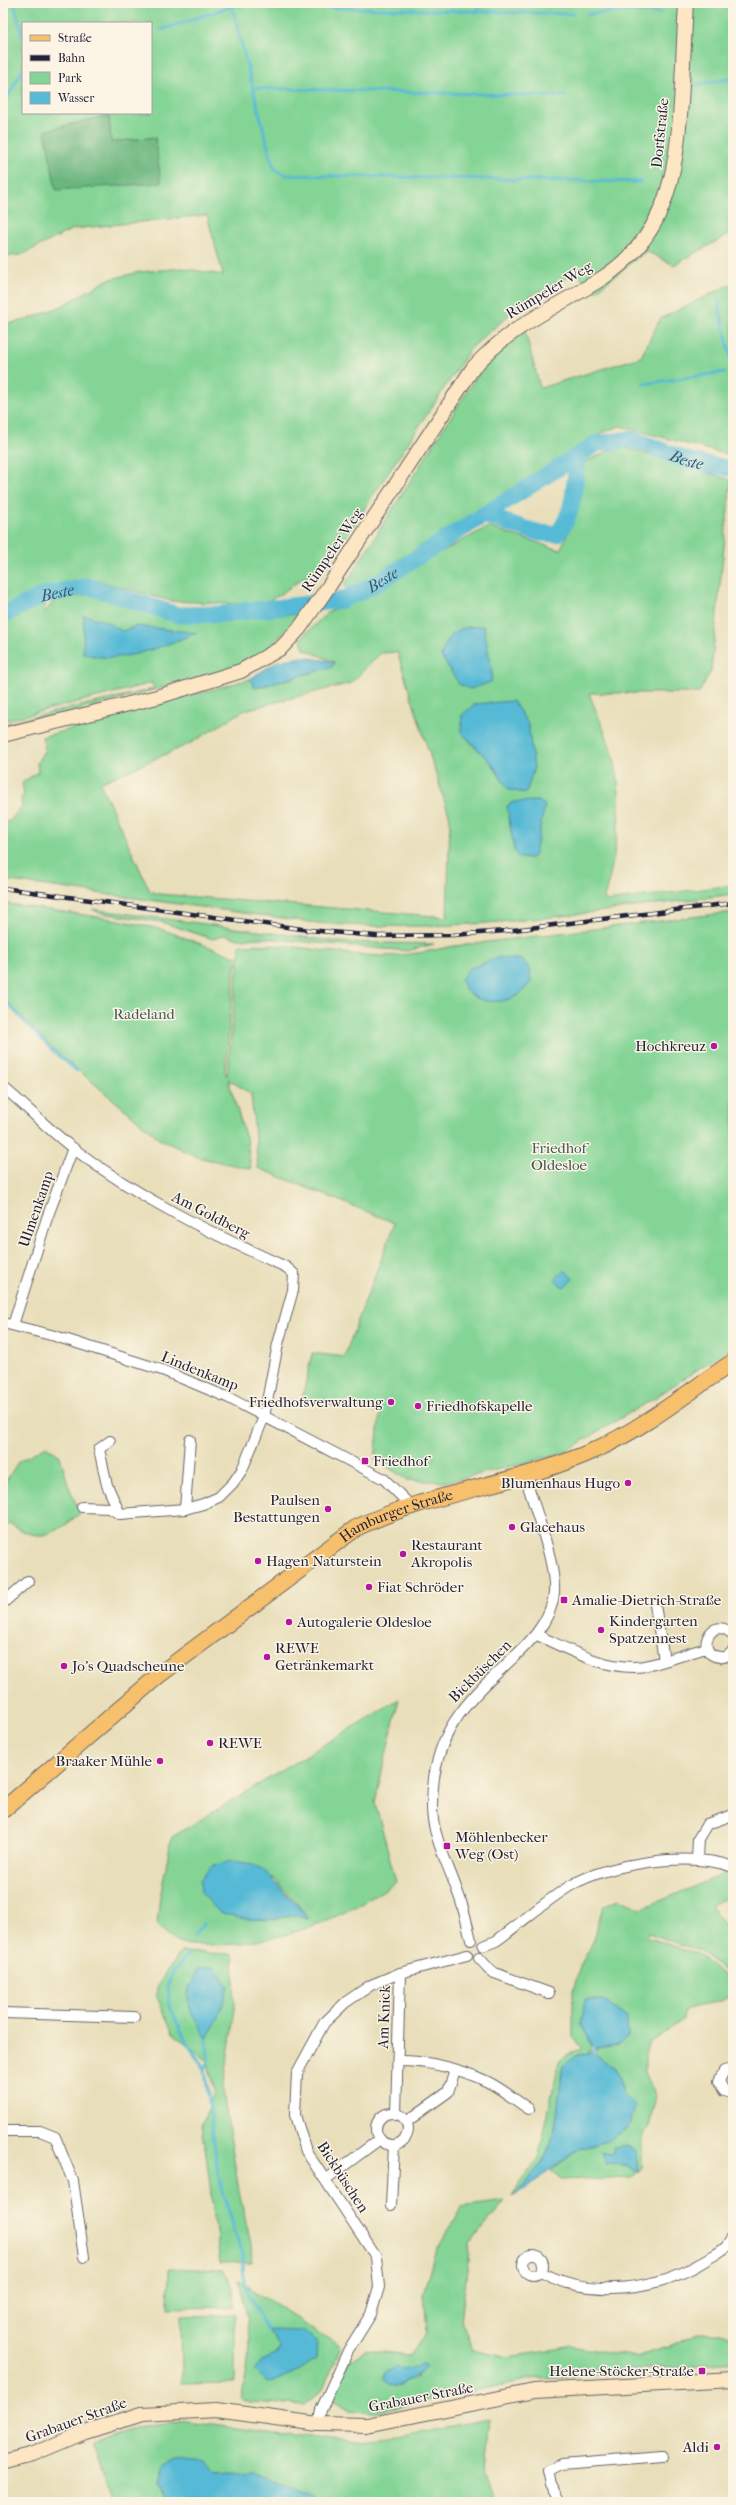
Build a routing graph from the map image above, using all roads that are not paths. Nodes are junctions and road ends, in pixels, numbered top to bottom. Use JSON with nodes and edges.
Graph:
{"nodes":[{"id":1,"x":686,"y":3,"type":"edge"},
{"id":2,"x":614,"y":269,"type":"joint"},
{"id":3,"x":3,"y":735,"type":"edge"},
{"id":4,"x":3,"y":1087,"type":"edge"},
{"id":5,"x":73,"y":1148,"type":"junction"},
{"id":6,"x":3,"y":1323,"type":"edge"},
{"id":7,"x":13,"y":1325,"type":"junction"},
{"id":8,"x":733,"y":1362,"type":"edge"},
{"id":9,"x":264,"y":1417,"type":"junction"},
{"id":10,"x":190,"y":1440,"type":"dead end"},
{"id":11,"x":110,"y":1441,"type":"dead end"},
{"id":12,"x":525,"y":1475,"type":"junction"},
{"id":13,"x":411,"y":1506,"type":"junction"},
{"id":14,"x":82,"y":1507,"type":"dead end"},
{"id":15,"x":185,"y":1509,"type":"junction"},
{"id":16,"x":120,"y":1514,"type":"junction"},
{"id":17,"x":28,"y":1581,"type":"dead end"},
{"id":18,"x":4,"y":1599,"type":"edge"},
{"id":19,"x":655,"y":1605,"type":"dead end"},
{"id":20,"x":537,"y":1635,"type":"junction"},
{"id":21,"x":733,"y":1635,"type":"edge"},
{"id":22,"x":707,"y":1648,"type":"junction"},
{"id":23,"x":733,"y":1650,"type":"edge"},
{"id":24,"x":664,"y":1660,"type":"junction"},
{"id":25,"x":3,"y":1810,"type":"edge"},
{"id":26,"x":733,"y":1815,"type":"edge"},
{"id":27,"x":697,"y":1859,"type":"junction"},
{"id":28,"x":733,"y":1867,"type":"edge"},
{"id":29,"x":471,"y":1940,"type":"junction"},
{"id":30,"x":483,"y":1946,"type":"junction"},
{"id":31,"x":467,"y":1955,"type":"junction"},
{"id":32,"x":479,"y":1958,"type":"junction"},
{"id":33,"x":400,"y":1973,"type":"junction"},
{"id":34,"x":549,"y":1993,"type":"dead end"},
{"id":35,"x":3,"y":2013,"type":"edge"},
{"id":36,"x":134,"y":2017,"type":"dead end"},
{"id":37,"x":398,"y":2061,"type":"junction"},
{"id":38,"x":733,"y":2069,"type":"edge"},
{"id":39,"x":455,"y":2070,"type":"junction"},
{"id":40,"x":733,"y":2093,"type":"edge"},
{"id":41,"x":529,"y":2109,"type":"dead end"},
{"id":42,"x":396,"y":2114,"type":"junction"},
{"id":43,"x":406,"y":2122,"type":"junction"},
{"id":44,"x":3,"y":2131,"type":"edge"},
{"id":45,"x":380,"y":2139,"type":"junction"},
{"id":46,"x":394,"y":2145,"type":"junction"},
{"id":47,"x":326,"y":2179,"type":"junction"},
{"id":48,"x":391,"y":2205,"type":"dead end"},
{"id":49,"x":733,"y":2234,"type":"edge"},
{"id":50,"x":731,"y":2248,"type":"edge"},
{"id":51,"x":84,"y":2257,"type":"dead end"},
{"id":52,"x":540,"y":2272,"type":"dead end"},
{"id":53,"x":733,"y":2380,"type":"edge"},
{"id":54,"x":318,"y":2424,"type":"junction"},
{"id":55,"x":663,"y":2456,"type":"dead end"},
{"id":56,"x":3,"y":2462,"type":"edge"},
{"id":57,"x":561,"y":2502,"type":"edge"}],
"edges":[{"from":1,"to":2,"type":"street","name":"Dorfstraße"},
{"from":2,"to":3,"type":"street","name":"Rümpeler Weg"},
{"from":4,"to":5,"type":"street","name":"Am Goldberg"},
{"from":5,"to":7,"type":"street","name":"Ulmenkamp"},
{"from":5,"to":9,"type":"street","name":"Am Goldberg"},
{"from":6,"to":7,"type":"street","name":"Lindenkamp"},
{"from":7,"to":9,"type":"street","name":"Lindenkamp"},
{"from":8,"to":12,"type":"main road","name":"Hamburger Straße"},
{"from":9,"to":13,"type":"street","name":"Lindenkamp"},
{"from":9,"to":15,"type":"street"},
{"from":10,"to":15,"type":"street"},
{"from":11,"to":16,"type":"street"},
{"from":12,"to":13,"type":"main road","name":"Hamburger Straße"},
{"from":12,"to":20,"type":"street","name":"Bickbüschen"},
{"from":13,"to":25,"type":"main road","name":"Hamburger Straße"},
{"from":14,"to":16,"type":"street"},
{"from":15,"to":16,"type":"street"},
{"from":17,"to":18,"type":"street"},
{"from":19,"to":24,"type":"street"},
{"from":20,"to":24,"type":"street"},
{"from":20,"to":29,"type":"street","name":"Bickbüschen"},
{"from":21,"to":22,"type":"street"},
{"from":22,"to":23,"type":"street"},
{"from":22,"to":24,"type":"street"},
{"from":26,"to":27,"type":"street"},
{"from":27,"to":28,"type":"street"},
{"from":27,"to":30,"type":"street"},
{"from":29,"to":30,"type":"street"},
{"from":29,"to":31,"type":"street","name":"Bickbüschen"},
{"from":30,"to":32,"type":"street"},
{"from":31,"to":32,"type":"street","name":"Bickbüschen"},
{"from":31,"to":33,"type":"street","name":"Bickbüschen"},
{"from":32,"to":34,"type":"street"},
{"from":33,"to":37,"type":"street","name":"Am Knick"},
{"from":33,"to":47,"type":"street","name":"Bickbüschen"},
{"from":35,"to":36,"type":"street"},
{"from":37,"to":39,"type":"street","name":"Am Knick"},
{"from":37,"to":42,"type":"street","name":"Am Knick"},
{"from":38,"to":40,"type":"street"},
{"from":39,"to":41,"type":"street","name":"Am Knick"},
{"from":39,"to":43,"type":"street"},
{"from":42,"to":43,"type":"street"},
{"from":42,"to":45,"type":"street"},
{"from":43,"to":46,"type":"street"},
{"from":44,"to":51,"type":"street"},
{"from":45,"to":46,"type":"street"},
{"from":45,"to":47,"type":"street"},
{"from":46,"to":48,"type":"street"},
{"from":47,"to":54,"type":"street","name":"Bickbüschen"},
{"from":49,"to":50,"type":"street"},
{"from":50,"to":52,"type":"street"},
{"from":53,"to":54,"type":"street","name":"Grabauer Straße"},
{"from":54,"to":56,"type":"street","name":"Grabauer Straße"},
{"from":55,"to":57,"type":"street"}]}
